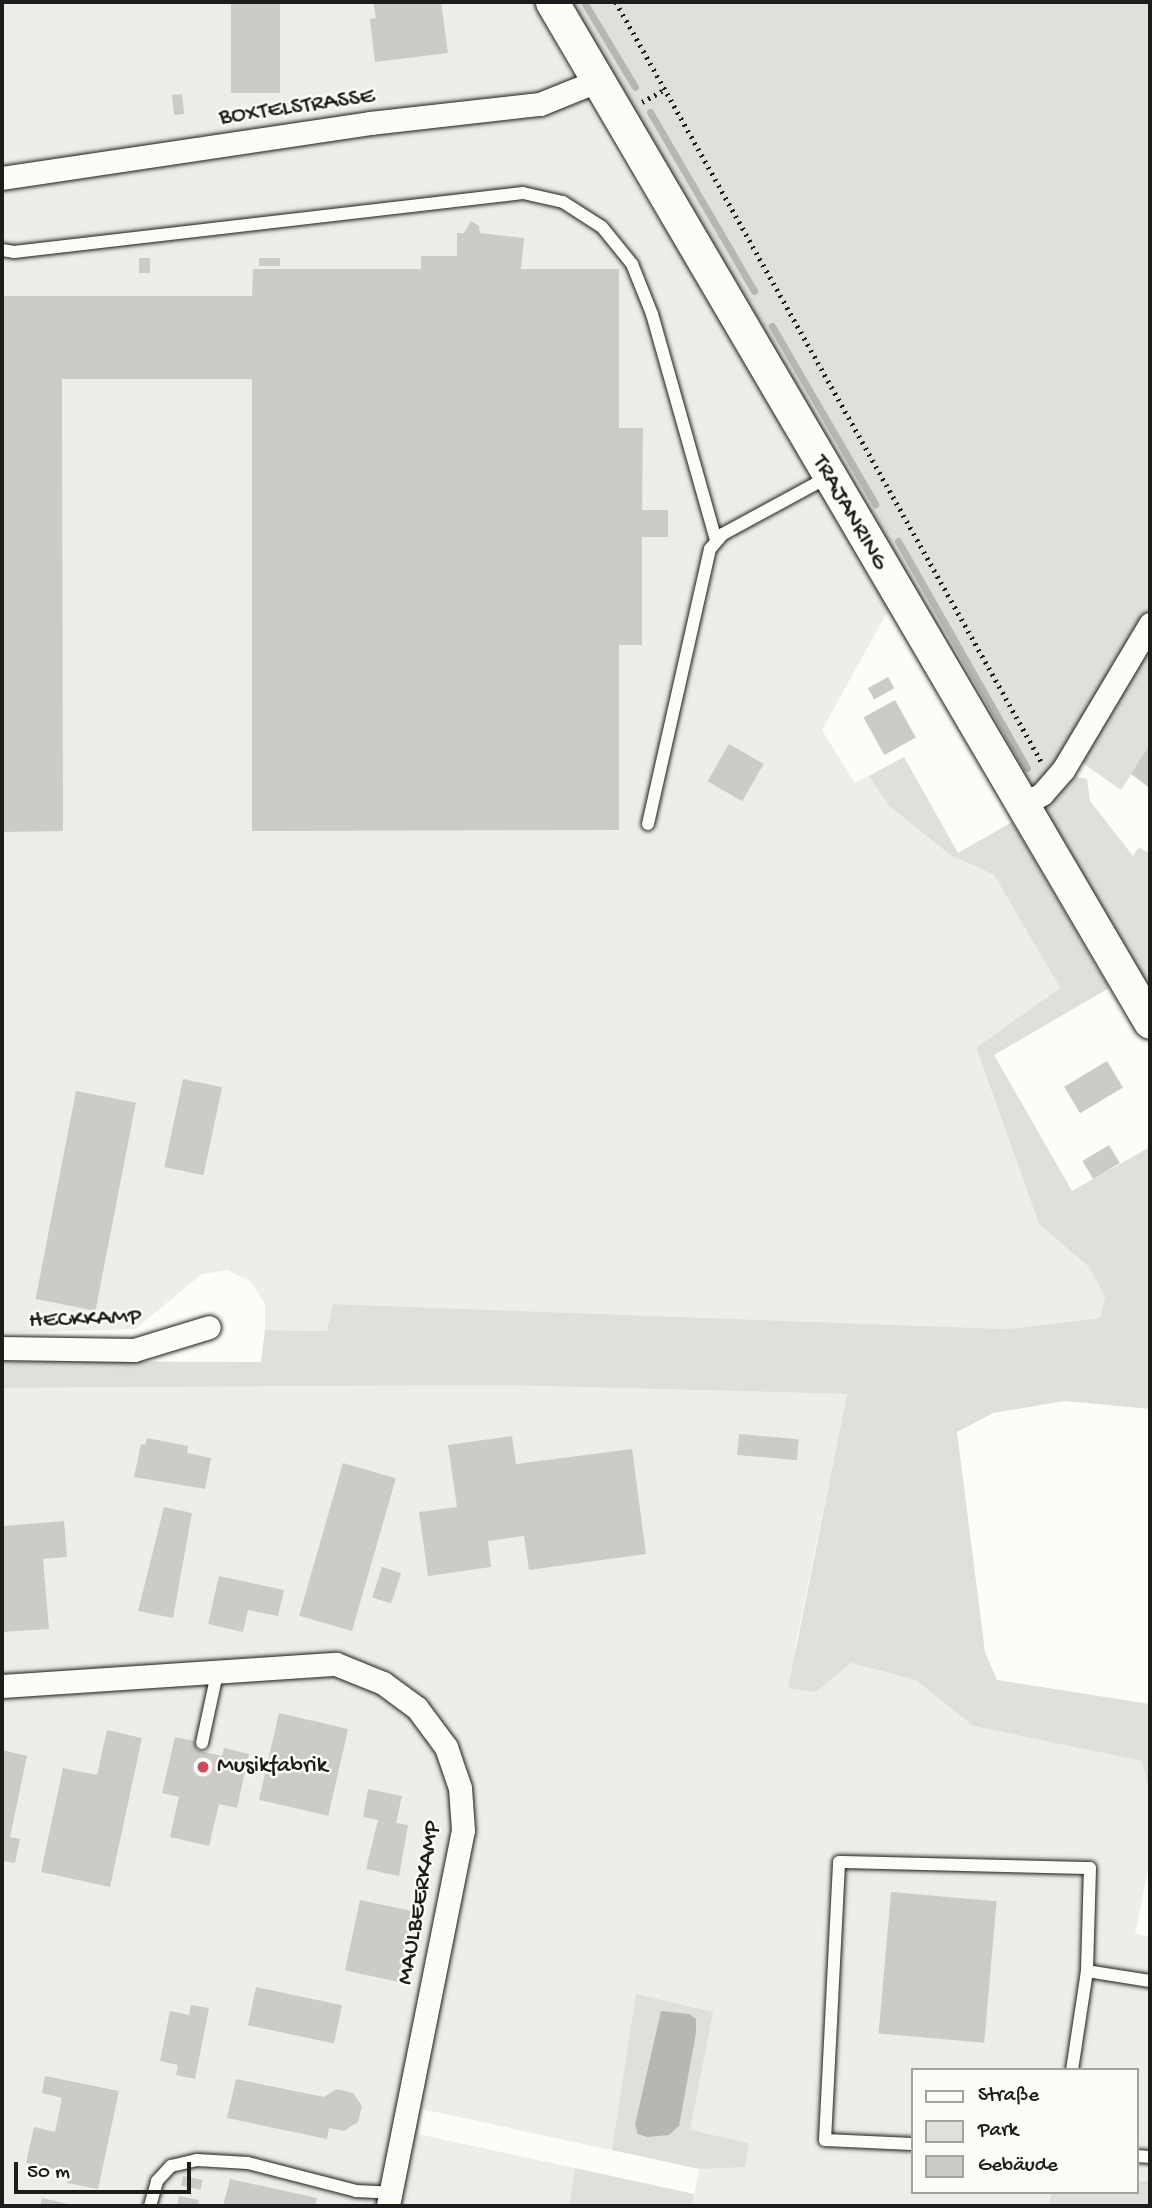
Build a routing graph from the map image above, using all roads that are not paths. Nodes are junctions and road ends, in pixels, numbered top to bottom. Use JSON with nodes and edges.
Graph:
{"nodes":[{"id":1,"x":552,"y":2,"type":"edge"},
{"id":2,"x":597,"y":81,"type":"junction"},
{"id":3,"x":2,"y":178,"type":"edge"},
{"id":4,"x":2,"y":250,"type":"edge"},
{"id":5,"x":828,"y":477,"type":"junction"},
{"id":6,"x":716,"y":540,"type":"junction"},
{"id":7,"x":1150,"y":624,"type":"edge"},
{"id":8,"x":1031,"y":801,"type":"junction"},
{"id":9,"x":648,"y":824,"type":"dead end"},
{"id":10,"x":1150,"y":1023,"type":"edge"},
{"id":11,"x":209,"y":1327,"type":"dead end"},
{"id":12,"x":2,"y":1348,"type":"edge"},
{"id":13,"x":218,"y":1669,"type":"junction"},
{"id":14,"x":2,"y":1686,"type":"edge"},
{"id":15,"x":202,"y":1743,"type":"dead end"},
{"id":16,"x":1087,"y":1971,"type":"junction"},
{"id":17,"x":1150,"y":1981,"type":"edge"},
{"id":18,"x":1072,"y":2068,"type":"edge"},
{"id":19,"x":911,"y":2144,"type":"edge"},
{"id":20,"x":389,"y":2200,"type":"edge"},
{"id":21,"x":150,"y":2206,"type":"edge"}],
"edges":[{"from":1,"to":2,"type":"main road","name":"TRAJANRING"},
{"from":2,"to":3,"type":"street","name":"BOXTELSTRASSE"},
{"from":2,"to":5,"type":"main road","name":"TRAJANRING"},
{"from":4,"to":6,"type":"lane"},
{"from":5,"to":6,"type":"lane"},
{"from":5,"to":8,"type":"main road","name":"TRAJANRING"},
{"from":6,"to":9,"type":"lane"},
{"from":7,"to":8,"type":"street"},
{"from":8,"to":10,"type":"main road","name":"TRAJANRING"},
{"from":11,"to":12,"type":"street","name":"HECKKAMP"},
{"from":13,"to":14,"type":"street","name":"MAULBEERKAMP"},
{"from":13,"to":15,"type":"lane"},
{"from":13,"to":20,"type":"street","name":"MAULBEERKAMP"},
{"from":16,"to":17,"type":"lane"},
{"from":16,"to":18,"type":"lane"},
{"from":16,"to":19,"type":"lane"},
{"from":20,"to":21,"type":"lane"}]}
